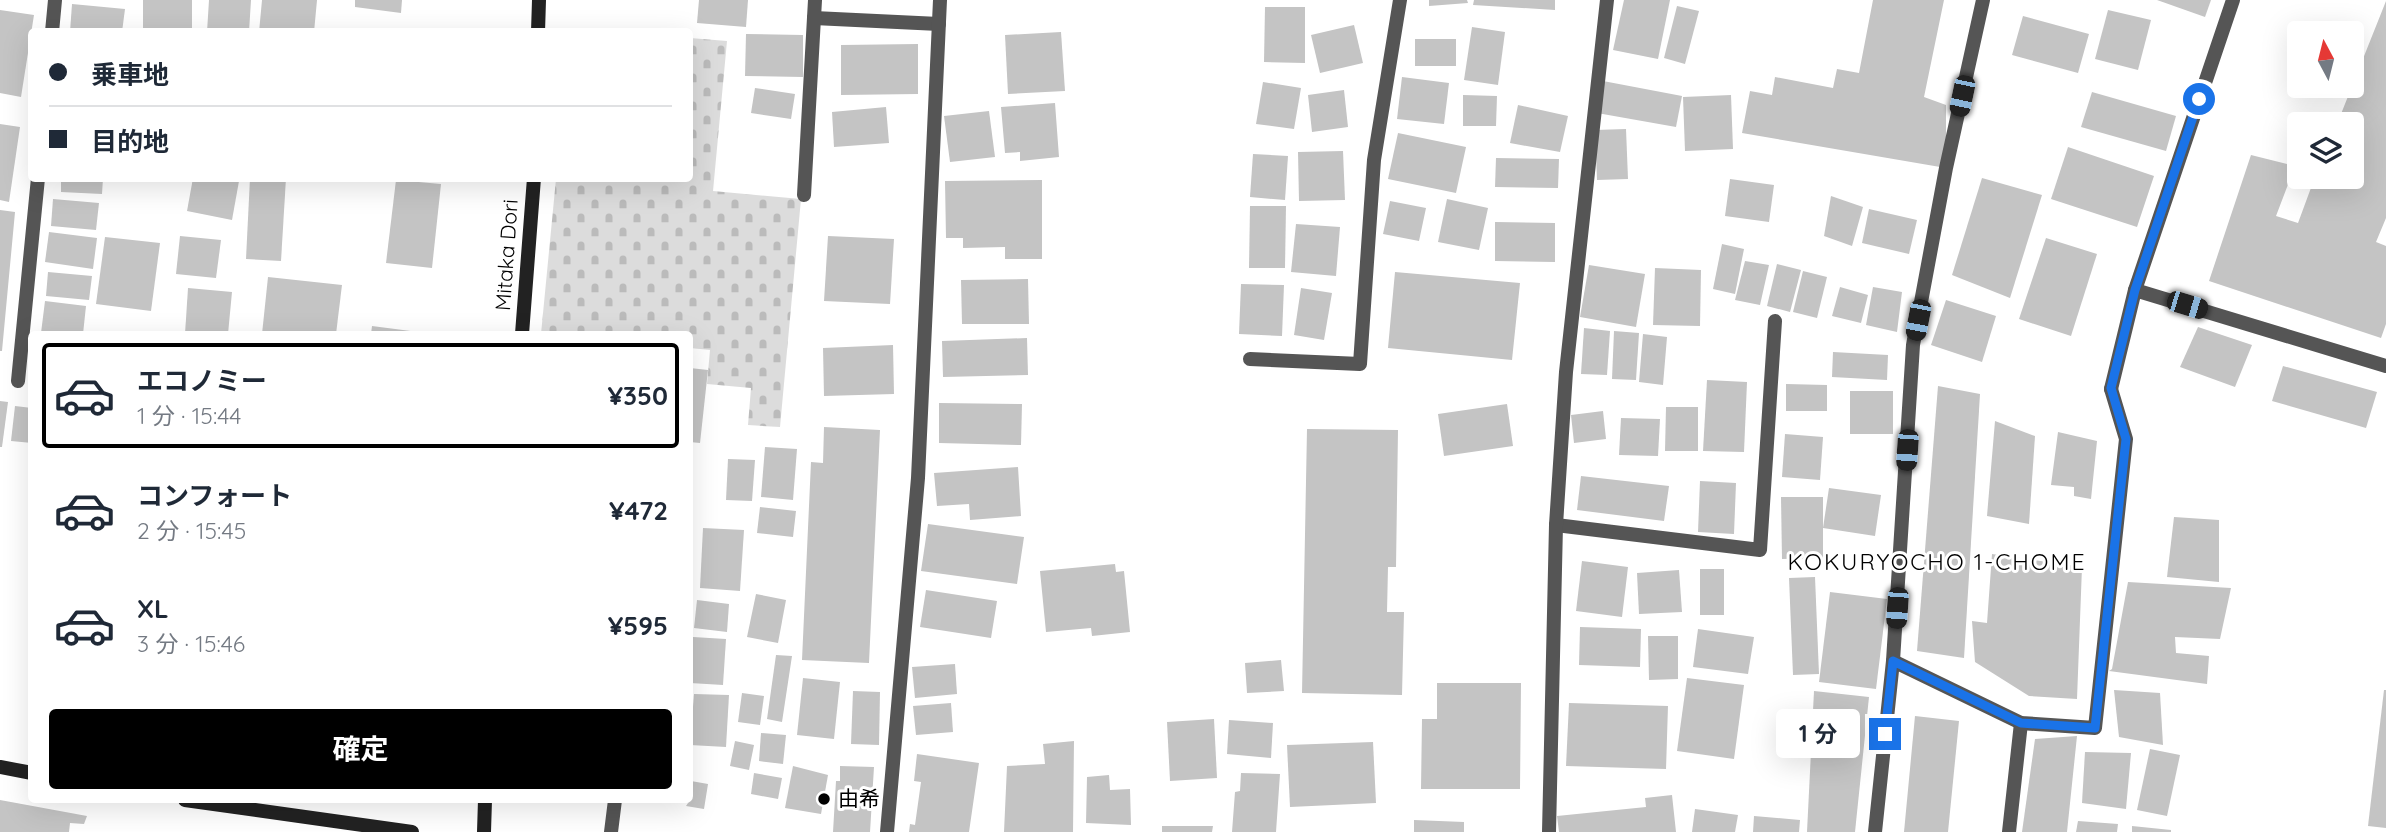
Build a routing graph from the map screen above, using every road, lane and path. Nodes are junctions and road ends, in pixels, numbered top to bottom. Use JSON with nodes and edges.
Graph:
{"nodes":[{"id":1,"x":55,"y":0,"type":"edge"},
{"id":2,"x":539,"y":0,"type":"edge"},
{"id":3,"x":816,"y":0,"type":"edge"},
{"id":4,"x":940,"y":0,"type":"edge"},
{"id":5,"x":1400,"y":0,"type":"edge"},
{"id":6,"x":1607,"y":0,"type":"edge"},
{"id":7,"x":1983,"y":0,"type":"edge"},
{"id":8,"x":2233,"y":0,"type":"edge"},
{"id":9,"x":814,"y":18,"type":"junction"},
{"id":10,"x":939,"y":24,"type":"junction"},
{"id":11,"x":52,"y":28,"type":"edge"},
{"id":12,"x":538,"y":28,"type":"edge"},
{"id":13,"x":38,"y":182,"type":"edge"},
{"id":14,"x":534,"y":182,"type":"edge"},
{"id":15,"x":804,"y":195,"type":"dead end"},
{"id":16,"x":2135,"y":290,"type":"junction"},
{"id":17,"x":1775,"y":321,"type":"dead end"},
{"id":18,"x":522,"y":331,"type":"edge"},
{"id":19,"x":1250,"y":359,"type":"dead end"},
{"id":20,"x":2386,"y":366,"type":"edge"},
{"id":21,"x":18,"y":381,"type":"dead end"},
{"id":22,"x":1556,"y":525,"type":"junction"},
{"id":23,"x":1893,"y":661,"type":"junction"},
{"id":24,"x":2021,"y":723,"type":"junction"},
{"id":25,"x":0,"y":767,"type":"edge"},
{"id":26,"x":28,"y":773,"type":"edge"},
{"id":27,"x":206,"y":803,"type":"edge"},
{"id":28,"x":485,"y":803,"type":"edge"},
{"id":29,"x":615,"y":803,"type":"edge"},
{"id":30,"x":412,"y":832,"type":"edge"},
{"id":31,"x":484,"y":832,"type":"edge"},
{"id":32,"x":611,"y":832,"type":"edge"},
{"id":33,"x":887,"y":832,"type":"edge"},
{"id":34,"x":1549,"y":832,"type":"edge"},
{"id":35,"x":1875,"y":832,"type":"edge"},
{"id":36,"x":2009,"y":832,"type":"edge"}],
"edges":[{"from":1,"to":11,"type":"street"},
{"from":2,"to":12,"type":"main road"},
{"from":3,"to":9,"type":"street"},
{"from":4,"to":10,"type":"street"},
{"from":5,"to":19,"type":"street"},
{"from":6,"to":22,"type":"street"},
{"from":7,"to":23,"type":"street"},
{"from":8,"to":16,"type":"street"},
{"from":9,"to":10,"type":"street"},
{"from":9,"to":15,"type":"street"},
{"from":10,"to":33,"type":"street"},
{"from":13,"to":21,"type":"street"},
{"from":14,"to":18,"type":"main road","name":"Mitaka Dori"},
{"from":16,"to":20,"type":"street"},
{"from":16,"to":24,"type":"street"},
{"from":17,"to":22,"type":"street"},
{"from":22,"to":34,"type":"street"},
{"from":23,"to":24,"type":"street"},
{"from":23,"to":35,"type":"street"},
{"from":24,"to":36,"type":"street"},
{"from":25,"to":26,"type":"main road"},
{"from":27,"to":30,"type":"main road"},
{"from":28,"to":31,"type":"main road"},
{"from":29,"to":32,"type":"street"}]}
